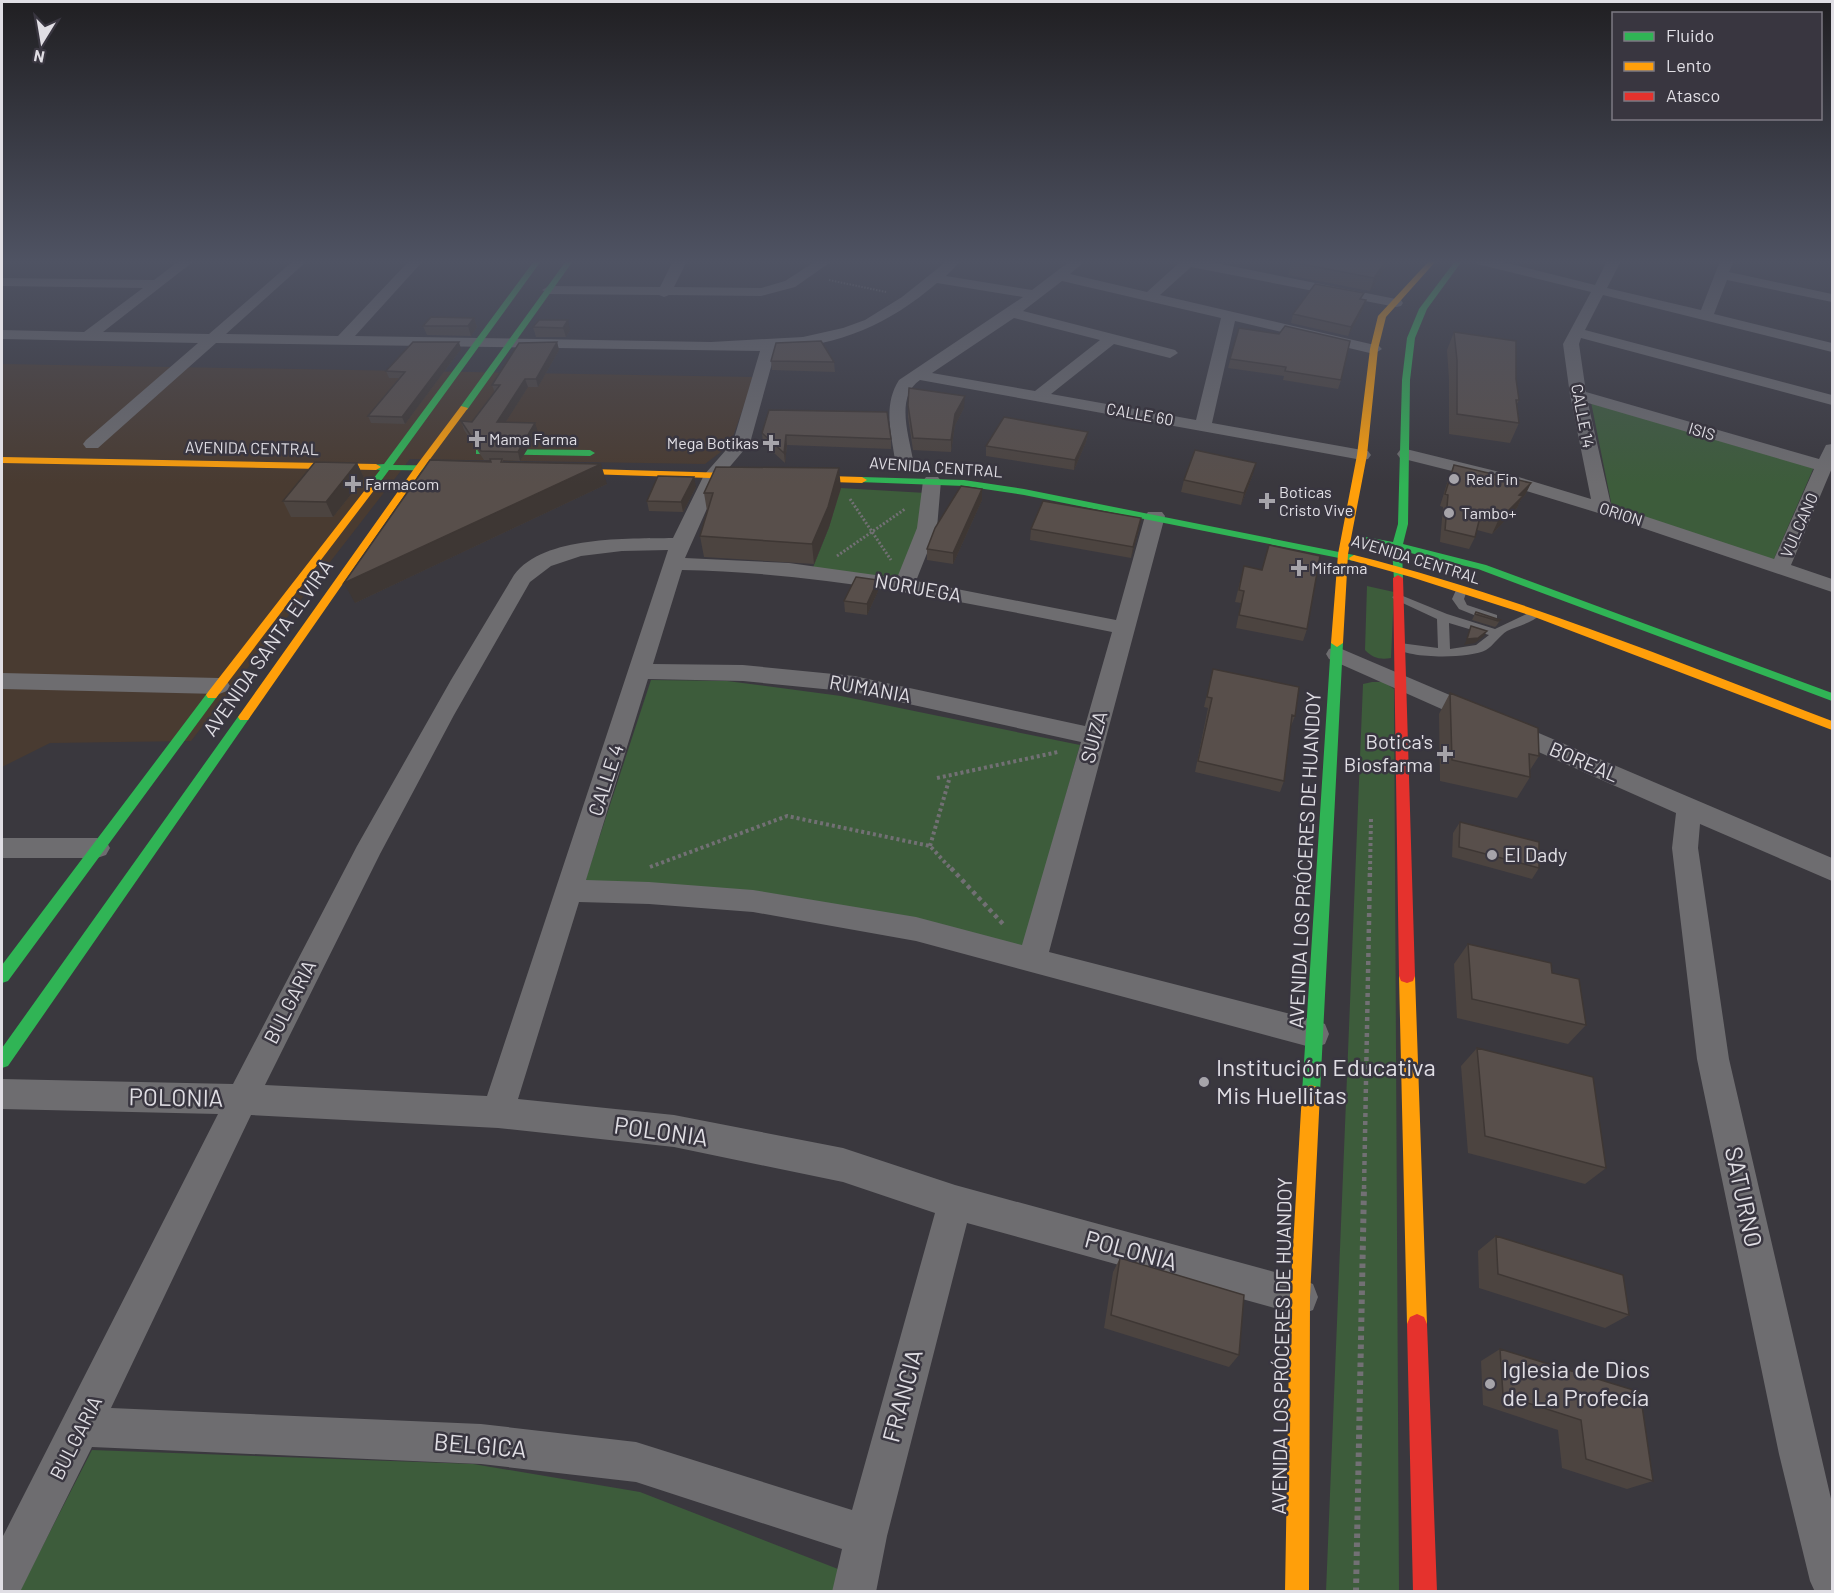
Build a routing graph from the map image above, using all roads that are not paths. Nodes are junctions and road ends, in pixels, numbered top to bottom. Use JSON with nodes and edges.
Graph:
{"nodes":[{"id":1,"x":31,"y":335,"type":"edge"},
{"id":2,"x":216,"y":335,"type":"edge"},
{"id":3,"x":346,"y":335,"type":"edge"},
{"id":4,"x":485,"y":335,"type":"edge"},
{"id":5,"x":517,"y":335,"type":"edge"},
{"id":6,"x":827,"y":335,"type":"edge"},
{"id":7,"x":978,"y":335,"type":"edge"},
{"id":8,"x":1101,"y":335,"type":"edge"},
{"id":9,"x":1225,"y":335,"type":"edge"},
{"id":10,"x":1318,"y":335,"type":"edge"},
{"id":11,"x":1377,"y":335,"type":"edge"},
{"id":12,"x":1412,"y":335,"type":"edge"},
{"id":13,"x":1576,"y":335,"type":"edge"},
{"id":14,"x":1587,"y":335,"type":"edge"},
{"id":15,"x":1785,"y":335,"type":"edge"},
{"id":16,"x":88,"y":336,"type":"joint"},
{"id":17,"x":213,"y":338,"type":"junction"},
{"id":18,"x":1112,"y":338,"type":"junction"},
{"id":19,"x":342,"y":340,"type":"junction"},
{"id":20,"x":479,"y":343,"type":"junction"},
{"id":21,"x":511,"y":343,"type":"junction"},
{"id":22,"x":769,"y":346,"type":"junction"},
{"id":23,"x":1833,"y":347,"type":"edge"},
{"id":24,"x":1374,"y":349,"type":"junction"},
{"id":25,"x":1170,"y":353,"type":"dead end"},
{"id":26,"x":918,"y":375,"type":"junction"},
{"id":27,"x":1578,"y":395,"type":"junction"},
{"id":28,"x":1039,"y":396,"type":"junction"},
{"id":29,"x":1833,"y":400,"type":"edge"},
{"id":30,"x":1203,"y":425,"type":"junction"},
{"id":31,"x":87,"y":444,"type":"joint"},
{"id":32,"x":116,"y":444,"type":"dead end"},
{"id":33,"x":377,"y":450,"type":"dead end"},
{"id":34,"x":401,"y":450,"type":"junction"},
{"id":35,"x":439,"y":451,"type":"junction"},
{"id":36,"x":469,"y":452,"type":"dead end"},
{"id":37,"x":600,"y":454,"type":"dead end"},
{"id":38,"x":1406,"y":454,"type":"junction"},
{"id":39,"x":1362,"y":455,"type":"junction"},
{"id":40,"x":1829,"y":458,"type":"edge"},
{"id":41,"x":2,"y":460,"type":"edge"},
{"id":42,"x":903,"y":460,"type":"dead end"},
{"id":43,"x":725,"y":461,"type":"junction"},
{"id":44,"x":388,"y":467,"type":"junction"},
{"id":45,"x":418,"y":468,"type":"junction"},
{"id":46,"x":489,"y":470,"type":"edge"},
{"id":47,"x":548,"y":471,"type":"edge"},
{"id":48,"x":932,"y":481,"type":"junction"},
{"id":49,"x":1602,"y":508,"type":"junction"},
{"id":50,"x":1155,"y":516,"type":"junction"},
{"id":51,"x":1342,"y":536,"type":"junction"},
{"id":52,"x":1397,"y":546,"type":"junction"},
{"id":53,"x":677,"y":554,"type":"junction"},
{"id":54,"x":1343,"y":554,"type":"junction"},
{"id":55,"x":1780,"y":568,"type":"junction"},
{"id":56,"x":1398,"y":569,"type":"junction"},
{"id":57,"x":900,"y":576,"type":"junction"},
{"id":58,"x":1833,"y":586,"type":"edge"},
{"id":59,"x":1461,"y":590,"type":"junction"},
{"id":60,"x":1398,"y":597,"type":"junction"},
{"id":61,"x":1535,"y":614,"type":"junction"},
{"id":62,"x":1443,"y":617,"type":"junction"},
{"id":63,"x":1512,"y":624,"type":"junction"},
{"id":64,"x":1124,"y":627,"type":"junction"},
{"id":65,"x":1496,"y":633,"type":"junction"},
{"id":66,"x":1400,"y":647,"type":"junction"},
{"id":67,"x":1444,"y":653,"type":"junction"},
{"id":68,"x":1337,"y":654,"type":"junction"},
{"id":69,"x":641,"y":671,"type":"junction"},
{"id":70,"x":2,"y":681,"type":"edge"},
{"id":71,"x":1401,"y":683,"type":"junction"},
{"id":72,"x":219,"y":686,"type":"junction"},
{"id":73,"x":1833,"y":697,"type":"edge"},
{"id":74,"x":1833,"y":726,"type":"edge"},
{"id":75,"x":1094,"y":736,"type":"junction"},
{"id":76,"x":1689,"y":807,"type":"junction"},
{"id":77,"x":2,"y":848,"type":"edge"},
{"id":78,"x":97,"y":848,"type":"junction"},
{"id":79,"x":1833,"y":870,"type":"edge"},
{"id":80,"x":570,"y":891,"type":"junction"},
{"id":81,"x":1033,"y":958,"type":"junction"},
{"id":82,"x":2,"y":976,"type":"edge"},
{"id":83,"x":1314,"y":1034,"type":"junction"},
{"id":84,"x":2,"y":1061,"type":"edge"},
{"id":85,"x":2,"y":1094,"type":"edge"},
{"id":86,"x":241,"y":1099,"type":"junction"},
{"id":87,"x":498,"y":1112,"type":"junction"},
{"id":88,"x":955,"y":1202,"type":"junction"},
{"id":89,"x":1300,"y":1297,"type":"junction"},
{"id":90,"x":82,"y":1427,"type":"junction"},
{"id":91,"x":866,"y":1536,"type":"junction"},
{"id":92,"x":1833,"y":1581,"type":"edge"},
{"id":93,"x":2,"y":1582,"type":"edge"},
{"id":94,"x":854,"y":1592,"type":"edge"},
{"id":95,"x":1297,"y":1592,"type":"edge"},
{"id":96,"x":1425,"y":1592,"type":"edge"}],
"edges":[{"from":1,"to":16,"type":"street"},
{"from":2,"to":17,"type":"street"},
{"from":3,"to":19,"type":"street"},
{"from":4,"to":20,"type":"main road","name":"AVENIDA SANTA ELVIRA"},
{"from":5,"to":21,"type":"main road","name":"AVENIDA SANTA ELVIRA"},
{"from":6,"to":22,"type":"street"},
{"from":7,"to":26,"type":"street"},
{"from":8,"to":18,"type":"street"},
{"from":9,"to":30,"type":"street"},
{"from":10,"to":24,"type":"street"},
{"from":11,"to":24,"type":"main road","name":"AVENIDA LOS PRÓCERES DE HUANDOY"},
{"from":12,"to":38,"type":"main road"},
{"from":13,"to":27,"type":"street","name":"CALLE 14"},
{"from":14,"to":29,"type":"street"},
{"from":15,"to":23,"type":"street"},
{"from":16,"to":17,"type":"street"},
{"from":17,"to":19,"type":"street"},
{"from":17,"to":31,"type":"street"},
{"from":18,"to":25,"type":"street"},
{"from":18,"to":28,"type":"street"},
{"from":19,"to":20,"type":"street"},
{"from":20,"to":21,"type":"street"},
{"from":20,"to":34,"type":"main road","name":"AVENIDA SANTA ELVIRA"},
{"from":21,"to":22,"type":"street"},
{"from":21,"to":35,"type":"main road","name":"AVENIDA SANTA ELVIRA"},
{"from":22,"to":43,"type":"street","name":"CALLE 4"},
{"from":24,"to":39,"type":"main road","name":"AVENIDA LOS PRÓCERES DE HUANDOY"},
{"from":26,"to":28,"type":"street","name":"CALLE 60"},
{"from":26,"to":42,"type":"street"},
{"from":27,"to":40,"type":"street","name":"ISIS"},
{"from":27,"to":49,"type":"street","name":"CALLE 14"},
{"from":28,"to":30,"type":"street","name":"CALLE 60"},
{"from":30,"to":39,"type":"street","name":"CALLE 60"},
{"from":31,"to":32,"type":"main road"},
{"from":33,"to":34,"type":"main road"},
{"from":34,"to":35,"type":"main road"},
{"from":34,"to":44,"type":"main road","name":"AVENIDA SANTA ELVIRA"},
{"from":35,"to":45,"type":"main road","name":"AVENIDA SANTA ELVIRA"},
{"from":36,"to":37,"type":"main road"},
{"from":38,"to":49,"type":"street","name":"ORION"},
{"from":38,"to":52,"type":"main road"},
{"from":39,"to":51,"type":"main road","name":"AVENIDA LOS PRÓCERES DE HUANDOY"},
{"from":40,"to":55,"type":"street","name":"VULCANO"},
{"from":41,"to":44,"type":"main road","name":"AVENIDA CENTRAL"},
{"from":43,"to":47,"type":"main road","name":"AVENIDA CENTRAL"},
{"from":43,"to":48,"type":"main road","name":"AVENIDA CENTRAL"},
{"from":43,"to":53,"type":"street","name":"CALLE 4"},
{"from":44,"to":45,"type":"main road","name":"AVENIDA CENTRAL"},
{"from":44,"to":72,"type":"main road","name":"AVENIDA SANTA ELVIRA"},
{"from":45,"to":46,"type":"main road","name":"AVENIDA CENTRAL"},
{"from":45,"to":84,"type":"main road","name":"AVENIDA SANTA ELVIRA"},
{"from":48,"to":50,"type":"main road","name":"AVENIDA CENTRAL"},
{"from":48,"to":57,"type":"street"},
{"from":49,"to":55,"type":"street","name":"ORION"},
{"from":50,"to":54,"type":"main road","name":"AVENIDA CENTRAL"},
{"from":50,"to":64,"type":"street","name":"SUIZA"},
{"from":51,"to":52,"type":"main road","name":"AVENIDA CENTRAL"},
{"from":51,"to":54,"type":"main road","name":"AVENIDA LOS PRÓCERES DE HUANDOY"},
{"from":52,"to":56,"type":"main road"},
{"from":52,"to":73,"type":"main road","name":"AVENIDA CENTRAL"},
{"from":53,"to":57,"type":"street","name":"NORUEGA"},
{"from":53,"to":69,"type":"street","name":"CALLE 4"},
{"from":53,"to":86,"type":"street","name":"BULGARIA"},
{"from":54,"to":56,"type":"main road","name":"AVENIDA CENTRAL"},
{"from":54,"to":68,"type":"main road","name":"AVENIDA LOS PRÓCERES DE HUANDOY"},
{"from":55,"to":58,"type":"street","name":"ORION"},
{"from":56,"to":59,"type":"main road","name":"AVENIDA CENTRAL"},
{"from":56,"to":60,"type":"main road"},
{"from":57,"to":64,"type":"street","name":"NORUEGA"},
{"from":59,"to":61,"type":"main road","name":"AVENIDA CENTRAL"},
{"from":59,"to":63,"type":"lane"},
{"from":60,"to":62,"type":"lane"},
{"from":60,"to":66,"type":"main road"},
{"from":61,"to":63,"type":"lane"},
{"from":61,"to":74,"type":"main road","name":"AVENIDA CENTRAL"},
{"from":62,"to":65,"type":"lane"},
{"from":62,"to":67,"type":"lane"},
{"from":63,"to":65,"type":"lane"},
{"from":64,"to":75,"type":"street","name":"SUIZA"},
{"from":65,"to":67,"type":"lane"},
{"from":66,"to":67,"type":"lane"},
{"from":66,"to":71,"type":"main road"},
{"from":68,"to":71,"type":"street","name":"BOREAL"},
{"from":68,"to":83,"type":"main road","name":"AVENIDA LOS PRÓCERES DE HUANDOY"},
{"from":69,"to":75,"type":"street","name":"RUMANIA"},
{"from":69,"to":80,"type":"street","name":"CALLE 4"},
{"from":70,"to":72,"type":"street"},
{"from":71,"to":76,"type":"street","name":"BOREAL"},
{"from":71,"to":96,"type":"main road"},
{"from":72,"to":78,"type":"main road","name":"AVENIDA SANTA ELVIRA"},
{"from":75,"to":81,"type":"street","name":"SUIZA"},
{"from":76,"to":79,"type":"street","name":"BOREAL"},
{"from":76,"to":92,"type":"street","name":"SATURNO"},
{"from":77,"to":78,"type":"street"},
{"from":78,"to":82,"type":"main road","name":"AVENIDA SANTA ELVIRA"},
{"from":80,"to":81,"type":"street"},
{"from":80,"to":87,"type":"street","name":"CALLE 4"},
{"from":81,"to":83,"type":"street"},
{"from":83,"to":89,"type":"main road","name":"AVENIDA LOS PRÓCERES DE HUANDOY"},
{"from":85,"to":86,"type":"street","name":"POLONIA"},
{"from":86,"to":87,"type":"street","name":"POLONIA"},
{"from":86,"to":90,"type":"street","name":"BULGARIA"},
{"from":87,"to":88,"type":"street","name":"POLONIA"},
{"from":88,"to":89,"type":"street","name":"POLONIA"},
{"from":88,"to":91,"type":"street","name":"FRANCIA"},
{"from":89,"to":95,"type":"main road","name":"AVENIDA LOS PRÓCERES DE HUANDOY"},
{"from":90,"to":91,"type":"street","name":"BELGICA"},
{"from":90,"to":93,"type":"street","name":"BULGARIA"},
{"from":91,"to":94,"type":"street","name":"FRANCIA"}]}
